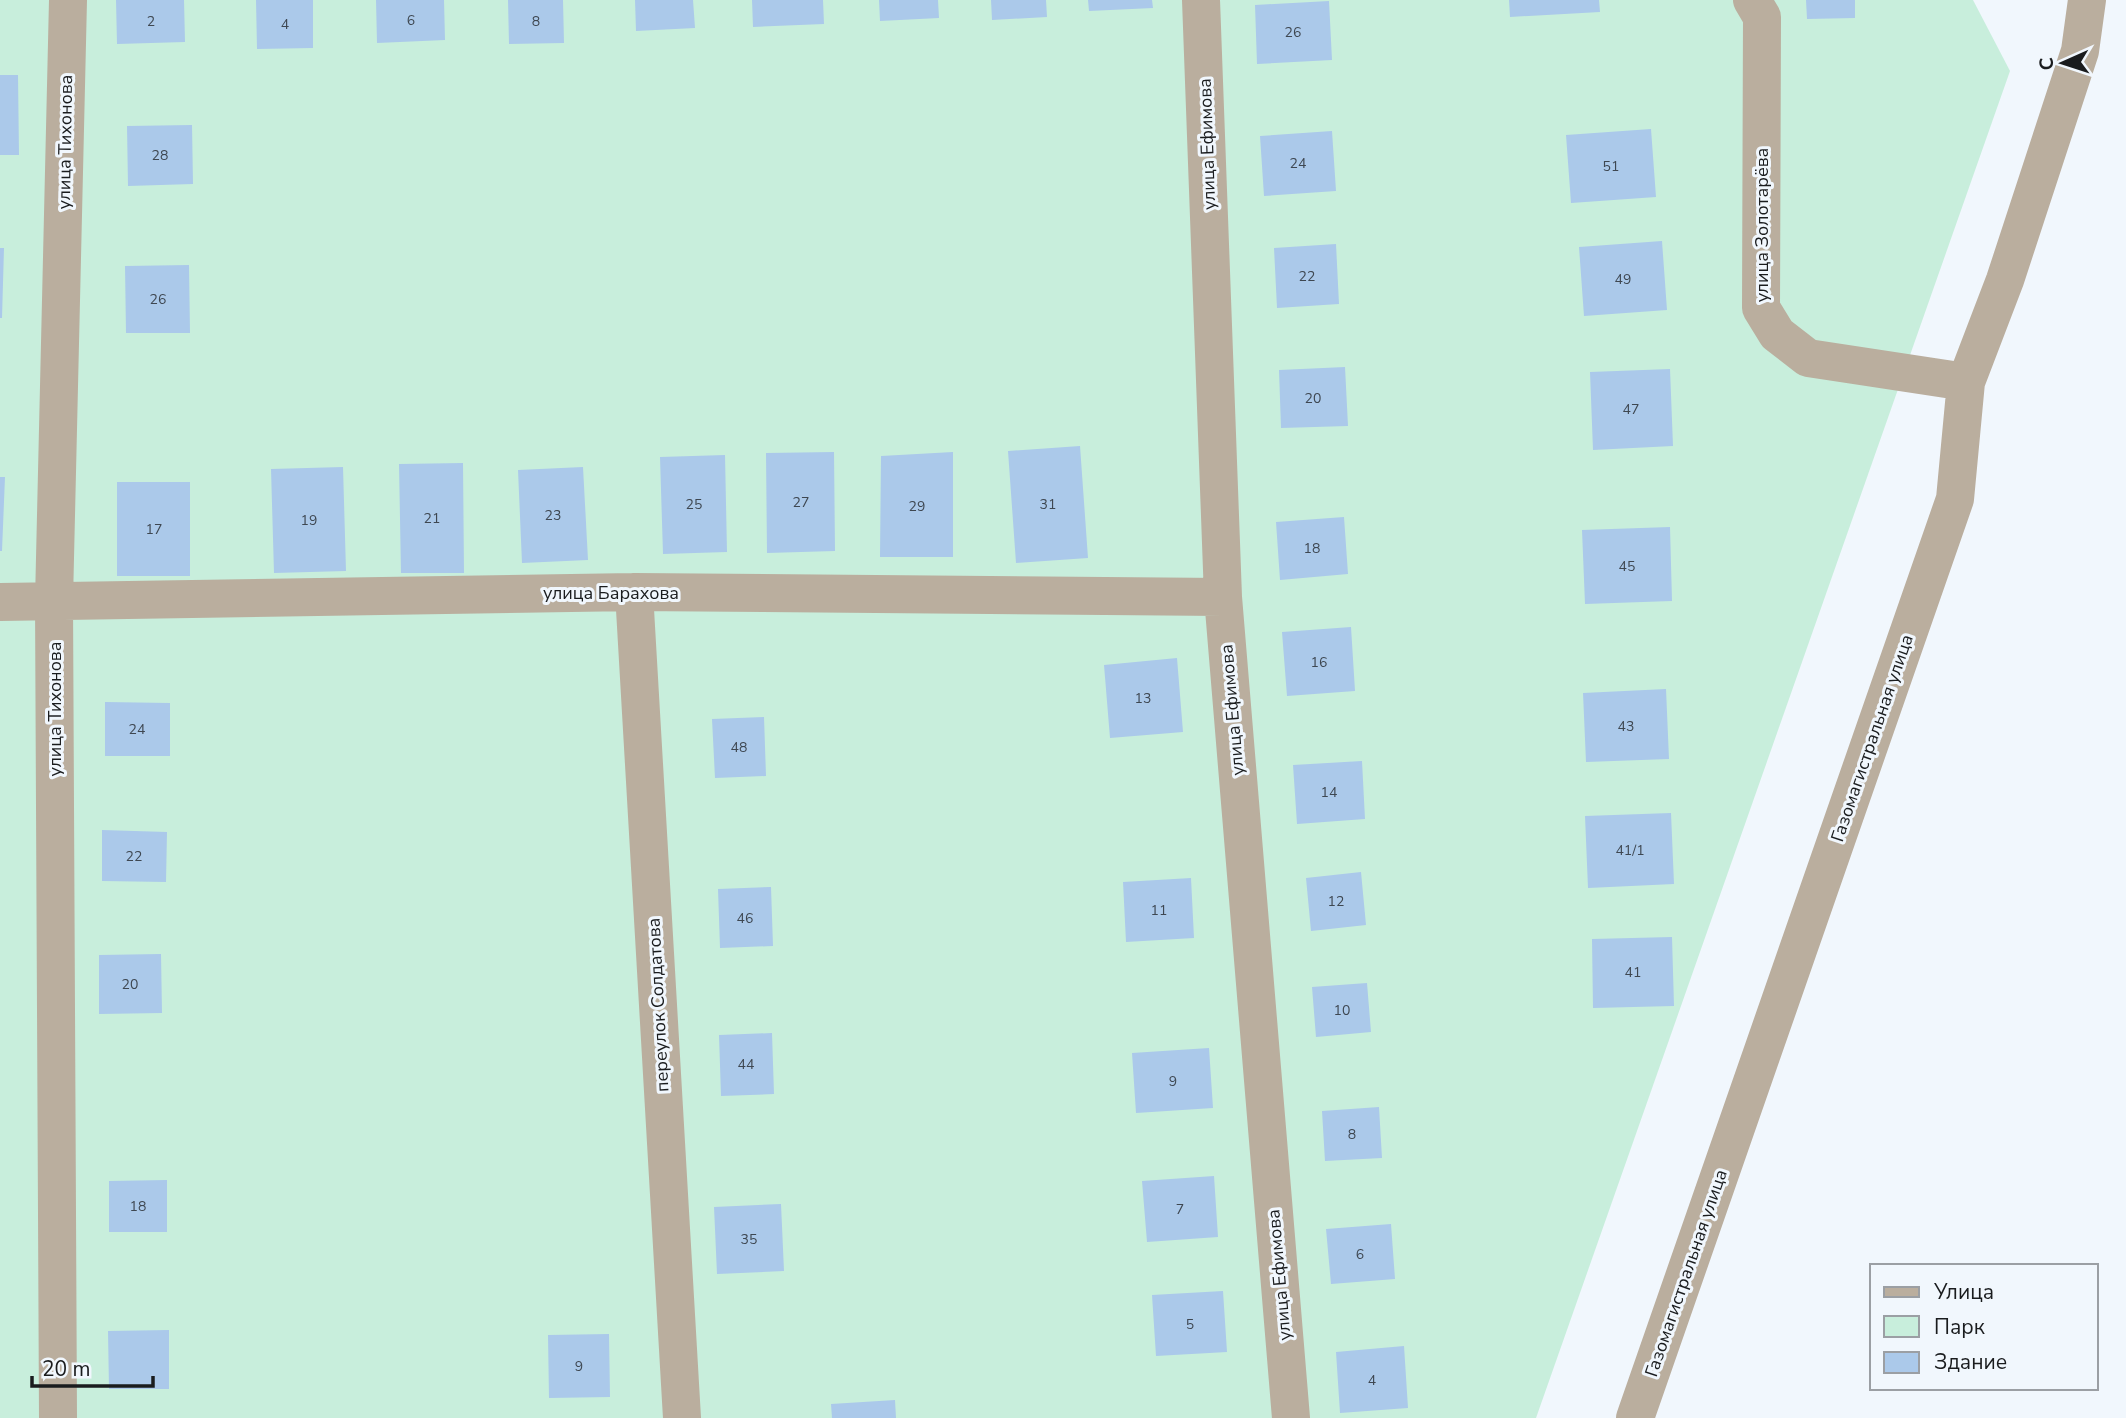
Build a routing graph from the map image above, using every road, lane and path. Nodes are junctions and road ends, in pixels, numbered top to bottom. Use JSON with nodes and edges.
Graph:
{"nodes":[{"id":1,"x":68,"y":0,"type":"edge"},
{"id":2,"x":1201,"y":0,"type":"edge"},
{"id":3,"x":1752,"y":0,"type":"edge"},
{"id":4,"x":2087,"y":0,"type":"edge"},
{"id":5,"x":1966,"y":382,"type":"junction"},
{"id":6,"x":634,"y":592,"type":"junction"},
{"id":7,"x":1223,"y":597,"type":"junction"},
{"id":8,"x":54,"y":601,"type":"junction"},
{"id":9,"x":0,"y":602,"type":"edge"},
{"id":10,"x":58,"y":1418,"type":"edge"},
{"id":11,"x":682,"y":1418,"type":"edge"},
{"id":12,"x":1291,"y":1418,"type":"edge"},
{"id":13,"x":1635,"y":1418,"type":"edge"}],
"edges":[{"from":1,"to":8,"type":"street","name":"улица Тихонова"},
{"from":2,"to":7,"type":"street","name":"улица Ефимова"},
{"from":3,"to":5,"type":"street","name":"улица Золотарёва"},
{"from":4,"to":5,"type":"street","name":"Газомагистральная улица"},
{"from":5,"to":13,"type":"street","name":"Газомагистральная улица"},
{"from":6,"to":7,"type":"street","name":"улица Барахова"},
{"from":6,"to":8,"type":"street","name":"улица Барахова"},
{"from":6,"to":11,"type":"street","name":"переулок Солдатова"},
{"from":7,"to":12,"type":"street","name":"улица Ефимова"},
{"from":8,"to":9,"type":"street","name":"улица Барахова"},
{"from":8,"to":10,"type":"street","name":"улица Тихонова"}]}
